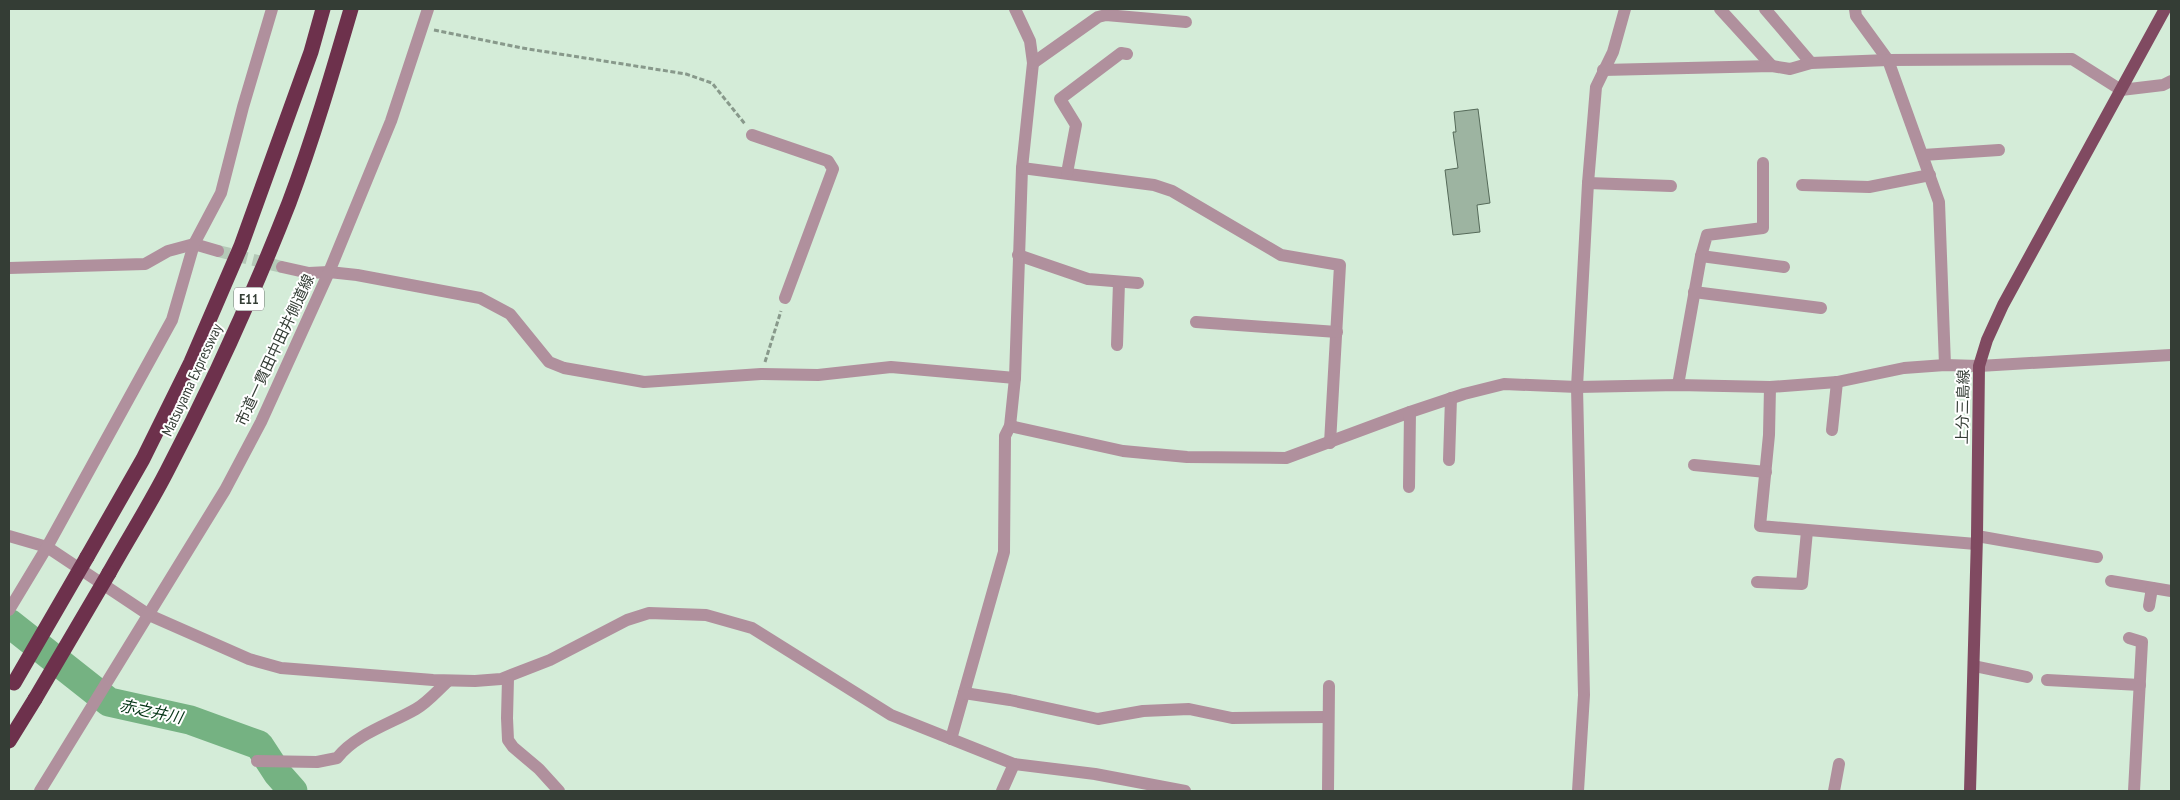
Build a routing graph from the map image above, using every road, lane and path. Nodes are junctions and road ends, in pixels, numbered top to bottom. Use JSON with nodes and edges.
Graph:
{"nodes":[{"id":1,"x":272,"y":9,"type":"edge"},
{"id":2,"x":323,"y":9,"type":"edge"},
{"id":3,"x":351,"y":9,"type":"edge"},
{"id":4,"x":428,"y":9,"type":"edge"},
{"id":5,"x":1015,"y":9,"type":"edge"},
{"id":6,"x":1625,"y":9,"type":"edge"},
{"id":7,"x":1720,"y":9,"type":"edge"},
{"id":8,"x":1765,"y":9,"type":"edge"},
{"id":9,"x":1855,"y":9,"type":"edge"},
{"id":10,"x":2165,"y":9,"type":"edge"},
{"id":11,"x":1186,"y":22,"type":"dead end"},
{"id":12,"x":421,"y":27,"type":"junction"},
{"id":13,"x":1127,"y":54,"type":"dead end"},
{"id":14,"x":1888,"y":60,"type":"junction"},
{"id":15,"x":1034,"y":63,"type":"junction"},
{"id":16,"x":1811,"y":63,"type":"junction"},
{"id":17,"x":1772,"y":66,"type":"junction"},
{"id":18,"x":1603,"y":70,"type":"junction"},
{"id":19,"x":2171,"y":81,"type":"edge"},
{"id":20,"x":2121,"y":90,"type":"junction"},
{"id":21,"x":752,"y":134,"type":"joint"},
{"id":22,"x":1999,"y":150,"type":"dead end"},
{"id":23,"x":1923,"y":155,"type":"junction"},
{"id":24,"x":1763,"y":163,"type":"dead end"},
{"id":25,"x":1022,"y":168,"type":"junction"},
{"id":26,"x":1067,"y":173,"type":"junction"},
{"id":27,"x":1930,"y":175,"type":"junction"},
{"id":28,"x":1588,"y":183,"type":"junction"},
{"id":29,"x":1802,"y":185,"type":"dead end"},
{"id":30,"x":1671,"y":186,"type":"dead end"},
{"id":31,"x":194,"y":244,"type":"junction"},
{"id":32,"x":218,"y":251,"type":"tunnel mouth"},
{"id":33,"x":1018,"y":255,"type":"junction"},
{"id":34,"x":1701,"y":256,"type":"junction"},
{"id":35,"x":1784,"y":267,"type":"dead end"},
{"id":36,"x":9,"y":268,"type":"edge"},
{"id":37,"x":282,"y":268,"type":"tunnel mouth"},
{"id":38,"x":329,"y":272,"type":"junction"},
{"id":39,"x":1119,"y":282,"type":"junction"},
{"id":40,"x":1138,"y":283,"type":"dead end"},
{"id":41,"x":1694,"y":292,"type":"junction"},
{"id":42,"x":785,"y":298,"type":"joint"},
{"id":43,"x":1821,"y":308,"type":"dead end"},
{"id":44,"x":1196,"y":322,"type":"dead end"},
{"id":45,"x":1337,"y":332,"type":"junction"},
{"id":46,"x":1117,"y":345,"type":"dead end"},
{"id":47,"x":2171,"y":355,"type":"edge"},
{"id":48,"x":1945,"y":365,"type":"junction"},
{"id":49,"x":1979,"y":366,"type":"junction"},
{"id":50,"x":760,"y":374,"type":"junction"},
{"id":51,"x":1015,"y":378,"type":"junction"},
{"id":52,"x":1837,"y":382,"type":"junction"},
{"id":53,"x":1678,"y":385,"type":"junction"},
{"id":54,"x":1577,"y":387,"type":"junction"},
{"id":55,"x":1770,"y":387,"type":"junction"},
{"id":56,"x":1451,"y":398,"type":"junction"},
{"id":57,"x":1410,"y":412,"type":"junction"},
{"id":58,"x":1010,"y":426,"type":"junction"},
{"id":59,"x":1832,"y":430,"type":"dead end"},
{"id":60,"x":1330,"y":442,"type":"junction"},
{"id":61,"x":1449,"y":460,"type":"dead end"},
{"id":62,"x":1694,"y":465,"type":"dead end"},
{"id":63,"x":1766,"y":472,"type":"junction"},
{"id":64,"x":1409,"y":487,"type":"dead end"},
{"id":65,"x":1807,"y":531,"type":"junction"},
{"id":66,"x":9,"y":536,"type":"edge"},
{"id":67,"x":1976,"y":540,"type":"junction"},
{"id":68,"x":47,"y":548,"type":"junction"},
{"id":69,"x":2096,"y":557,"type":"dead end"},
{"id":70,"x":2111,"y":581,"type":"dead end"},
{"id":71,"x":1757,"y":582,"type":"dead end"},
{"id":72,"x":2152,"y":588,"type":"junction"},
{"id":73,"x":2171,"y":591,"type":"edge"},
{"id":74,"x":2149,"y":606,"type":"dead end"},
{"id":75,"x":9,"y":610,"type":"edge"},
{"id":76,"x":149,"y":615,"type":"junction"},
{"id":77,"x":2129,"y":638,"type":"dead end"},
{"id":78,"x":1974,"y":666,"type":"junction"},
{"id":79,"x":2027,"y":677,"type":"dead end"},
{"id":80,"x":508,"y":678,"type":"junction"},
{"id":81,"x":2047,"y":680,"type":"dead end"},
{"id":82,"x":448,"y":681,"type":"junction"},
{"id":83,"x":2140,"y":685,"type":"junction"},
{"id":84,"x":1328,"y":686,"type":"dead end"},
{"id":85,"x":11,"y":687,"type":"edge"},
{"id":86,"x":964,"y":692,"type":"junction"},
{"id":87,"x":1328,"y":717,"type":"junction"},
{"id":88,"x":951,"y":739,"type":"junction"},
{"id":89,"x":9,"y":741,"type":"edge"},
{"id":90,"x":257,"y":761,"type":"dead end"},
{"id":91,"x":1014,"y":764,"type":"junction"},
{"id":92,"x":1840,"y":764,"type":"dead end"},
{"id":93,"x":40,"y":791,"type":"edge"},
{"id":94,"x":559,"y":791,"type":"edge"},
{"id":95,"x":1002,"y":791,"type":"edge"},
{"id":96,"x":1185,"y":791,"type":"edge"},
{"id":97,"x":1328,"y":791,"type":"edge"},
{"id":98,"x":1578,"y":791,"type":"edge"},
{"id":99,"x":1834,"y":791,"type":"edge"},
{"id":100,"x":1970,"y":791,"type":"edge"},
{"id":101,"x":2134,"y":791,"type":"edge"}],
"edges":[{"from":1,"to":31,"type":"street"},
{"from":2,"to":85,"type":"highway","name":"Matsuyama Expressway","number":"E11","bridge":true},
{"from":3,"to":89,"type":"highway","name":"Matsuyama Expressway","number":"E11","bridge":true},
{"from":4,"to":12,"type":"street","name":"市道一貫田中田井側道線"},
{"from":5,"to":15,"type":"street"},
{"from":6,"to":18,"type":"street"},
{"from":7,"to":17,"type":"street"},
{"from":8,"to":16,"type":"street"},
{"from":9,"to":14,"type":"street"},
{"from":10,"to":20,"type":"main road","name":"上分三島線"},
{"from":11,"to":15,"type":"street"},
{"from":12,"to":21,"type":"path"},
{"from":12,"to":38,"type":"street","name":"市道一貫田中田井側道線"},
{"from":13,"to":26,"type":"street"},
{"from":14,"to":16,"type":"street"},
{"from":14,"to":20,"type":"street"},
{"from":14,"to":23,"type":"street"},
{"from":15,"to":25,"type":"street"},
{"from":16,"to":17,"type":"street"},
{"from":17,"to":18,"type":"street"},
{"from":18,"to":28,"type":"street"},
{"from":19,"to":20,"type":"street"},
{"from":20,"to":49,"type":"main road","name":"上分三島線"},
{"from":21,"to":42,"type":"street"},
{"from":22,"to":23,"type":"street"},
{"from":23,"to":27,"type":"street"},
{"from":24,"to":34,"type":"street"},
{"from":25,"to":26,"type":"street"},
{"from":25,"to":33,"type":"street"},
{"from":26,"to":45,"type":"street"},
{"from":27,"to":29,"type":"street"},
{"from":27,"to":48,"type":"street"},
{"from":28,"to":30,"type":"street"},
{"from":28,"to":54,"type":"street"},
{"from":31,"to":32,"type":"street"},
{"from":31,"to":36,"type":"street"},
{"from":31,"to":68,"type":"street"},
{"from":33,"to":39,"type":"street"},
{"from":33,"to":51,"type":"street"},
{"from":34,"to":35,"type":"street"},
{"from":34,"to":41,"type":"street"},
{"from":37,"to":38,"type":"street"},
{"from":38,"to":50,"type":"street"},
{"from":38,"to":76,"type":"street","name":"市道一貫田中田井側道線"},
{"from":39,"to":40,"type":"street"},
{"from":39,"to":46,"type":"street"},
{"from":41,"to":43,"type":"street"},
{"from":41,"to":53,"type":"street"},
{"from":42,"to":50,"type":"path"},
{"from":44,"to":45,"type":"street"},
{"from":45,"to":60,"type":"street"},
{"from":47,"to":49,"type":"street"},
{"from":48,"to":49,"type":"street"},
{"from":48,"to":52,"type":"street"},
{"from":49,"to":67,"type":"main road","name":"上分三島線"},
{"from":50,"to":51,"type":"street"},
{"from":51,"to":58,"type":"street"},
{"from":52,"to":55,"type":"street"},
{"from":52,"to":59,"type":"street"},
{"from":53,"to":54,"type":"street"},
{"from":53,"to":55,"type":"street"},
{"from":54,"to":56,"type":"street"},
{"from":54,"to":98,"type":"street"},
{"from":55,"to":63,"type":"street"},
{"from":56,"to":57,"type":"street"},
{"from":56,"to":61,"type":"street"},
{"from":57,"to":60,"type":"street"},
{"from":57,"to":64,"type":"street"},
{"from":58,"to":60,"type":"street"},
{"from":58,"to":86,"type":"street"},
{"from":62,"to":63,"type":"street"},
{"from":63,"to":65,"type":"street"},
{"from":65,"to":67,"type":"street"},
{"from":65,"to":71,"type":"street"},
{"from":66,"to":68,"type":"street"},
{"from":67,"to":69,"type":"street"},
{"from":67,"to":78,"type":"main road","name":"上分三島線"},
{"from":68,"to":75,"type":"street"},
{"from":68,"to":76,"type":"street"},
{"from":70,"to":72,"type":"street"},
{"from":72,"to":73,"type":"street"},
{"from":72,"to":74,"type":"street"},
{"from":76,"to":82,"type":"street"},
{"from":76,"to":93,"type":"street","name":"市道一貫田中田井側道線"},
{"from":77,"to":83,"type":"street"},
{"from":78,"to":79,"type":"street"},
{"from":78,"to":100,"type":"main road","name":"上分三島線"},
{"from":80,"to":82,"type":"street"},
{"from":80,"to":88,"type":"street"},
{"from":80,"to":94,"type":"street"},
{"from":81,"to":83,"type":"street"},
{"from":82,"to":90,"type":"street"},
{"from":83,"to":101,"type":"street"},
{"from":84,"to":87,"type":"street"},
{"from":86,"to":87,"type":"street"},
{"from":86,"to":88,"type":"street"},
{"from":87,"to":97,"type":"street"},
{"from":88,"to":91,"type":"street"},
{"from":91,"to":95,"type":"street"},
{"from":91,"to":96,"type":"street"},
{"from":92,"to":99,"type":"street"}]}
